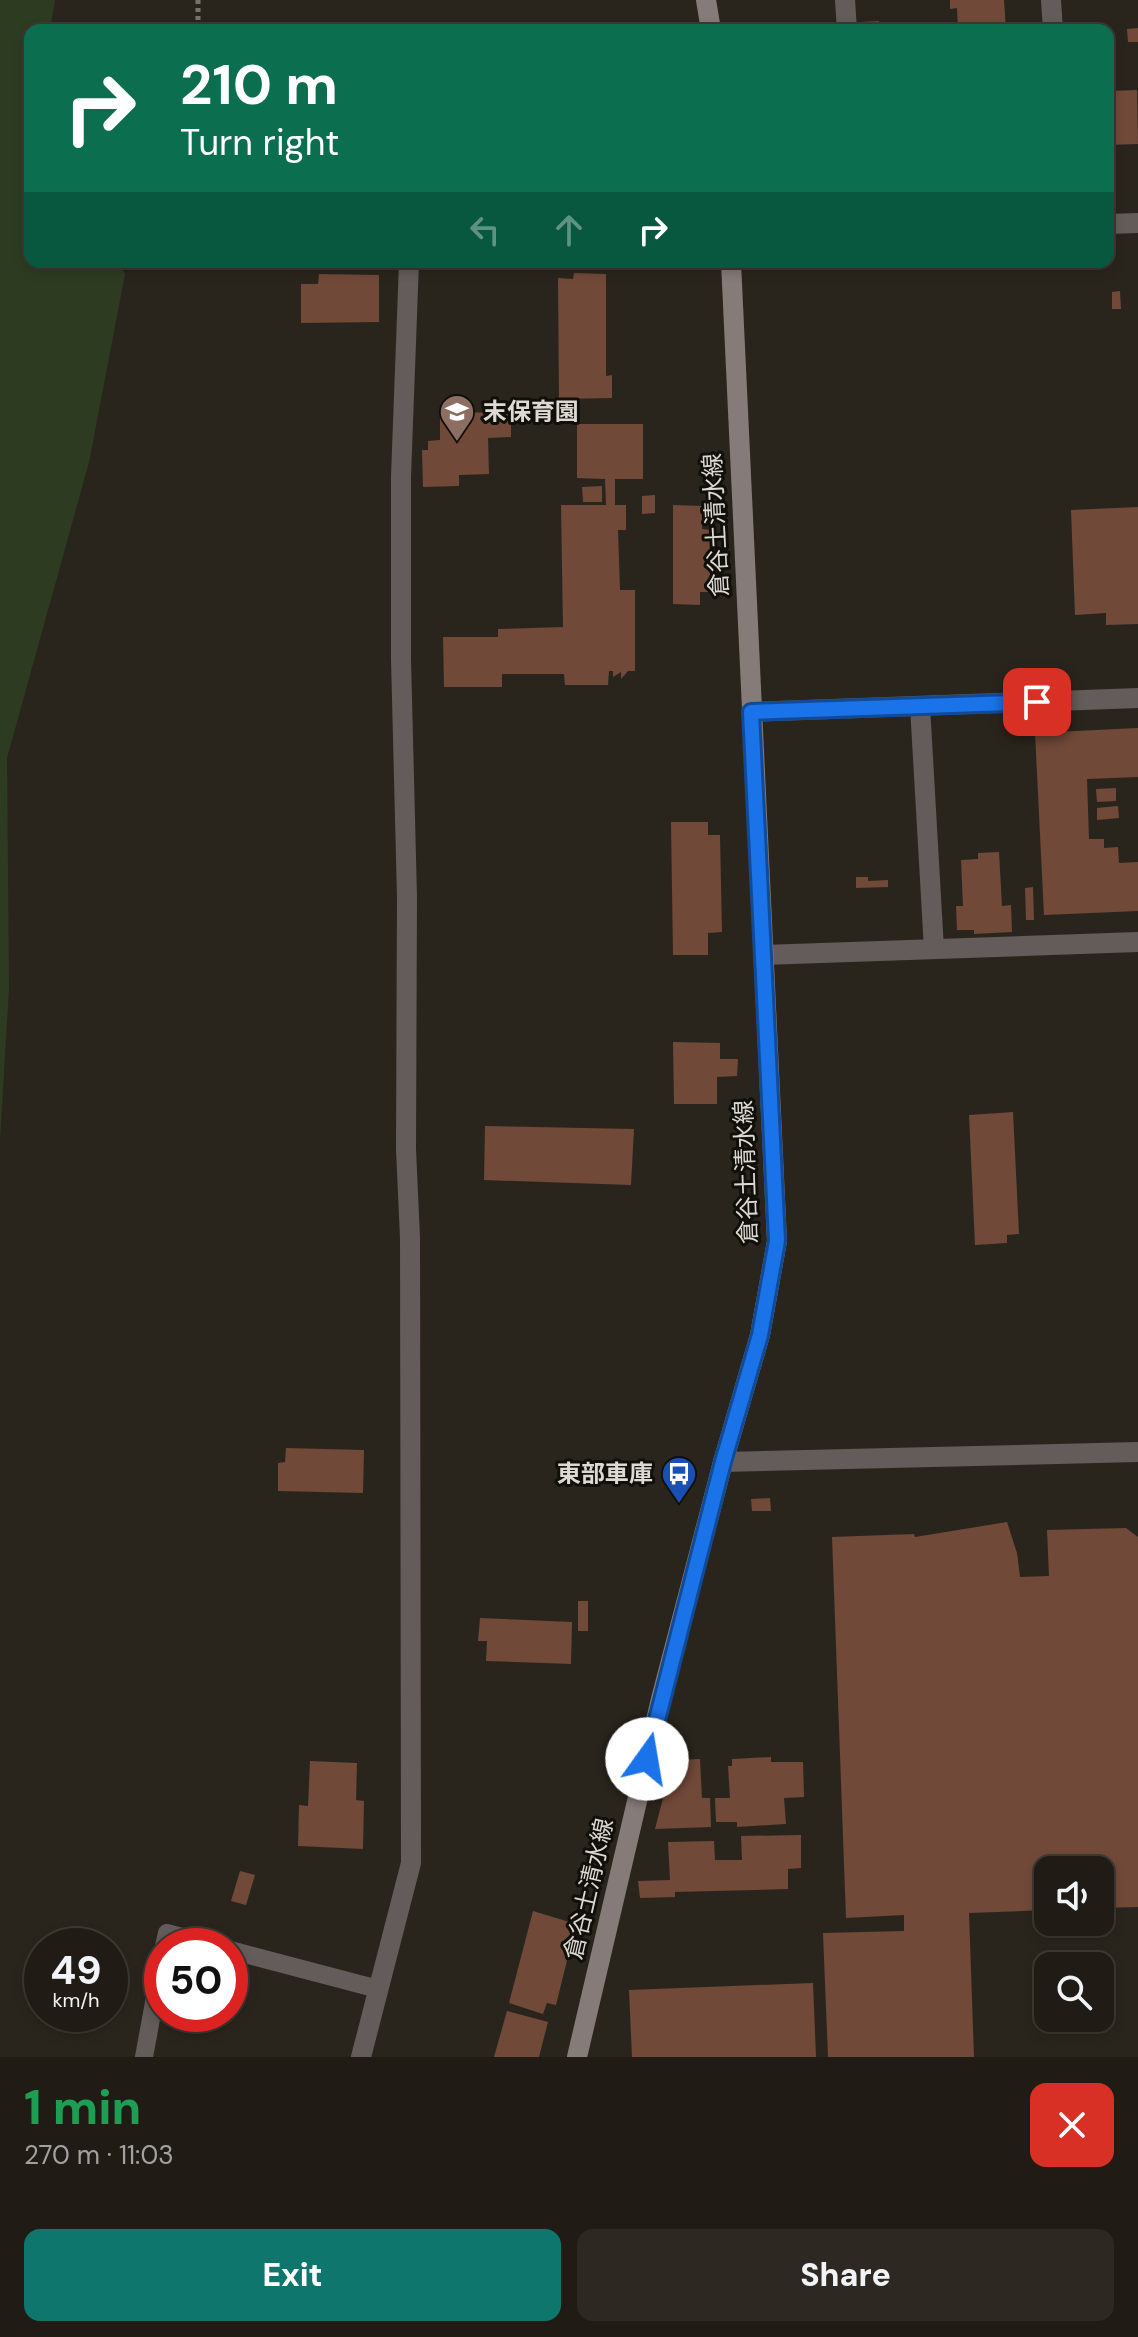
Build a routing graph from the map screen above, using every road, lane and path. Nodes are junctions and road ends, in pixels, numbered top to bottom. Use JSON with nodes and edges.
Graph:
{"nodes":[{"id":1,"x":198,"y":0,"type":"edge"},
{"id":2,"x":706,"y":0,"type":"edge"},
{"id":3,"x":845,"y":0,"type":"edge"},
{"id":4,"x":1051,"y":0,"type":"edge"},
{"id":5,"x":198,"y":24,"type":"edge"},
{"id":6,"x":710,"y":24,"type":"edge"},
{"id":7,"x":847,"y":24,"type":"edge"},
{"id":8,"x":1053,"y":24,"type":"edge"},
{"id":9,"x":1138,"y":223,"type":"edge"},
{"id":10,"x":1114,"y":224,"type":"edge"},
{"id":11,"x":409,"y":268,"type":"edge"},
{"id":12,"x":731,"y":268,"type":"edge"},
{"id":13,"x":1138,"y":698,"type":"edge"},
{"id":14,"x":920,"y":706,"type":"junction"},
{"id":15,"x":751,"y":712,"type":"junction"},
{"id":16,"x":1138,"y":942,"type":"edge"},
{"id":17,"x":934,"y":949,"type":"junction"},
{"id":18,"x":763,"y":955,"type":"junction"},
{"id":19,"x":1138,"y":1452,"type":"edge"},
{"id":20,"x":723,"y":1462,"type":"junction"},
{"id":21,"x":248,"y":1955,"type":"edge"},
{"id":22,"x":378,"y":1989,"type":"junction"},
{"id":23,"x":149,"y":2032,"type":"edge"},
{"id":24,"x":144,"y":2057,"type":"edge"},
{"id":25,"x":361,"y":2057,"type":"edge"},
{"id":26,"x":577,"y":2057,"type":"edge"}],
"edges":[{"from":1,"to":5,"type":"path"},
{"from":2,"to":6,"type":"main road"},
{"from":3,"to":7,"type":"street"},
{"from":4,"to":8,"type":"street"},
{"from":9,"to":10,"type":"street"},
{"from":11,"to":22,"type":"street"},
{"from":12,"to":15,"type":"main road","name":"倉谷土清水線"},
{"from":13,"to":14,"type":"street"},
{"from":14,"to":15,"type":"street"},
{"from":14,"to":17,"type":"street"},
{"from":15,"to":18,"type":"main road","name":"倉谷土清水線"},
{"from":16,"to":17,"type":"street"},
{"from":17,"to":18,"type":"street"},
{"from":18,"to":20,"type":"main road","name":"倉谷土清水線"},
{"from":19,"to":20,"type":"street"},
{"from":20,"to":26,"type":"main road","name":"倉谷土清水線"},
{"from":21,"to":22,"type":"lane"},
{"from":22,"to":25,"type":"street"},
{"from":23,"to":24,"type":"lane"}]}
